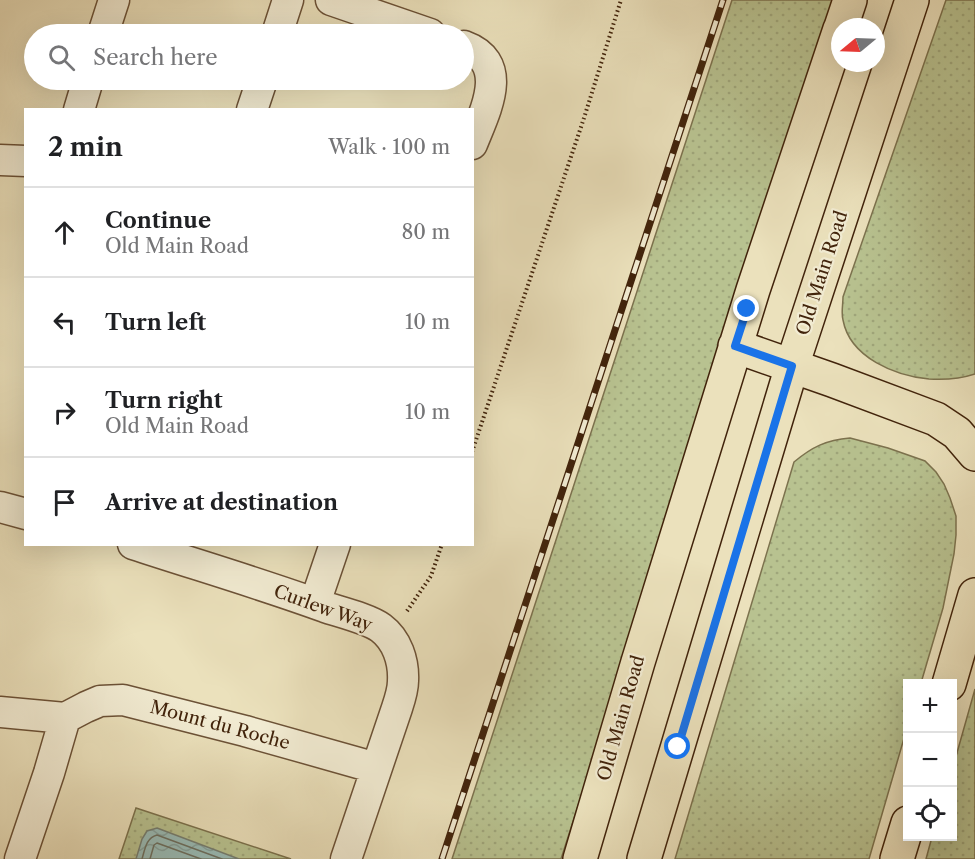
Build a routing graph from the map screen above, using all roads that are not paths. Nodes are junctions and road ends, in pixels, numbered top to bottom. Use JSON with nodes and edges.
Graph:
{"nodes":[{"id":1,"x":114,"y":0,"type":"edge"},
{"id":2,"x":288,"y":0,"type":"edge"},
{"id":3,"x":331,"y":0,"type":"edge"},
{"id":4,"x":850,"y":0,"type":"edge"},
{"id":5,"x":912,"y":0,"type":"edge"},
{"id":6,"x":844,"y":18,"type":"edge"},
{"id":7,"x":106,"y":24,"type":"edge"},
{"id":8,"x":280,"y":24,"type":"edge"},
{"id":9,"x":401,"y":24,"type":"edge"},
{"id":10,"x":474,"y":51,"type":"edge"},
{"id":11,"x":831,"y":55,"type":"edge"},
{"id":12,"x":85,"y":90,"type":"edge"},
{"id":13,"x":259,"y":90,"type":"edge"},
{"id":14,"x":80,"y":108,"type":"edge"},
{"id":15,"x":253,"y":108,"type":"edge"},
{"id":16,"x":474,"y":139,"type":"edge"},
{"id":17,"x":0,"y":160,"type":"edge"},
{"id":18,"x":24,"y":161,"type":"edge"},
{"id":19,"x":735,"y":346,"type":"junction"},
{"id":20,"x":792,"y":366,"type":"junction"},
{"id":21,"x":975,"y":454,"type":"edge"},
{"id":22,"x":0,"y":507,"type":"edge"},
{"id":23,"x":24,"y":513,"type":"edge"},
{"id":24,"x":139,"y":546,"type":"edge"},
{"id":25,"x":334,"y":546,"type":"edge"},
{"id":26,"x":975,"y":595,"type":"edge"},
{"id":27,"x":315,"y":603,"type":"junction"},
{"id":28,"x":950,"y":679,"type":"edge"},
{"id":29,"x":0,"y":712,"type":"edge"},
{"id":30,"x":65,"y":718,"type":"junction"},
{"id":31,"x":376,"y":768,"type":"junction"},
{"id":32,"x":903,"y":839,"type":"edge"},
{"id":33,"x":20,"y":859,"type":"edge"},
{"id":34,"x":346,"y":859,"type":"edge"},
{"id":35,"x":580,"y":859,"type":"edge"},
{"id":36,"x":644,"y":859,"type":"edge"},
{"id":37,"x":897,"y":859,"type":"edge"}],
"edges":[{"from":1,"to":7,"type":"street"},
{"from":2,"to":8,"type":"street"},
{"from":3,"to":9,"type":"street"},
{"from":4,"to":6,"type":"main road","name":"Old Main Road"},
{"from":5,"to":20,"type":"main road","name":"Old Main Road"},
{"from":10,"to":16,"type":"street"},
{"from":11,"to":19,"type":"main road","name":"Old Main Road"},
{"from":12,"to":14,"type":"street"},
{"from":13,"to":15,"type":"street"},
{"from":17,"to":18,"type":"street"},
{"from":19,"to":20,"type":"main road"},
{"from":19,"to":35,"type":"main road","name":"Old Main Road"},
{"from":20,"to":21,"type":"main road"},
{"from":20,"to":36,"type":"main road","name":"Old Main Road"},
{"from":22,"to":23,"type":"street"},
{"from":24,"to":27,"type":"street","name":"Curlew Way"},
{"from":25,"to":27,"type":"street"},
{"from":26,"to":28,"type":"main road"},
{"from":27,"to":31,"type":"street","name":"Curlew Way"},
{"from":29,"to":30,"type":"street"},
{"from":30,"to":31,"type":"street","name":"Mount du Roche"},
{"from":30,"to":33,"type":"street"},
{"from":31,"to":34,"type":"street","name":"Curlew Way"},
{"from":32,"to":37,"type":"main road"}]}
